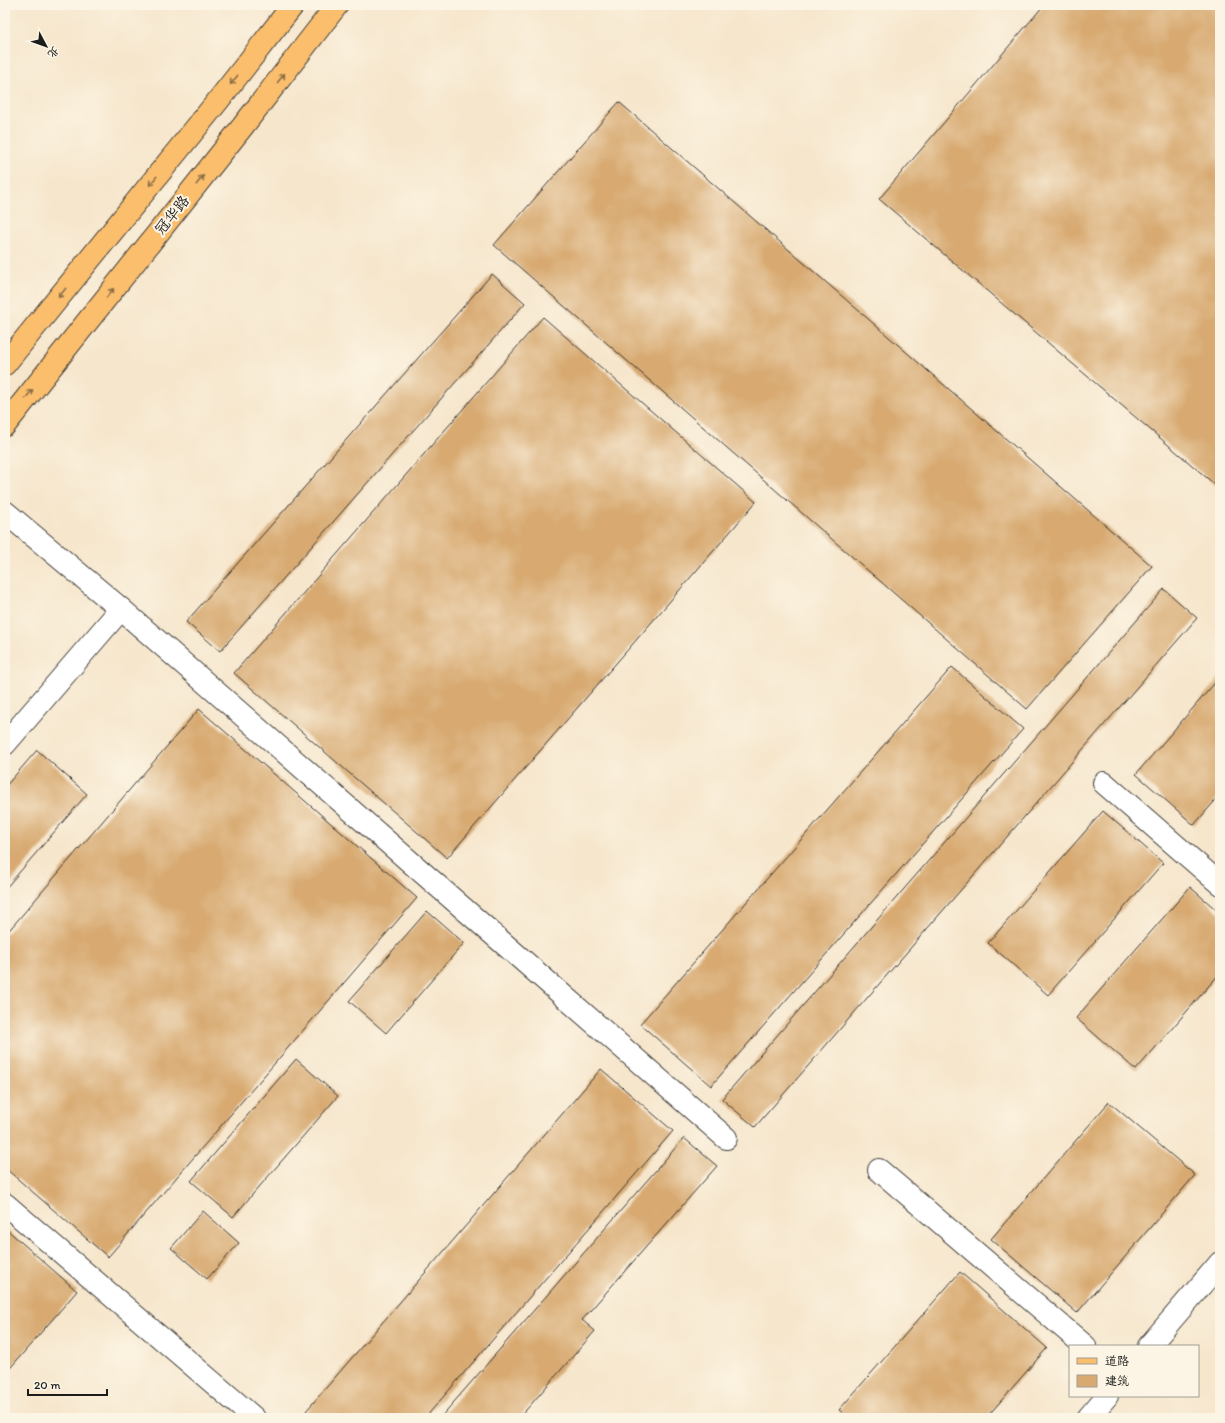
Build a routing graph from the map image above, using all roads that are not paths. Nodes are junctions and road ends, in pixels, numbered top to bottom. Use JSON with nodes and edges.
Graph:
{"nodes":[{"id":1,"x":293,"y":5,"type":"edge"},
{"id":2,"x":338,"y":5,"type":"edge"},
{"id":3,"x":5,"y":364,"type":"edge"},
{"id":4,"x":5,"y":425,"type":"edge"},
{"id":5,"x":5,"y":512,"type":"edge"},
{"id":6,"x":121,"y":609,"type":"junction"},
{"id":7,"x":5,"y":744,"type":"edge"},
{"id":8,"x":1104,"y":782,"type":"dead end"},
{"id":9,"x":1220,"y":884,"type":"edge"},
{"id":10,"x":726,"y":1138,"type":"dead end"},
{"id":11,"x":879,"y":1170,"type":"dead end"},
{"id":12,"x":5,"y":1204,"type":"edge"},
{"id":13,"x":1220,"y":1264,"type":"edge"},
{"id":14,"x":1084,"y":1345,"type":"edge"},
{"id":15,"x":1150,"y":1345,"type":"edge"},
{"id":16,"x":1106,"y":1397,"type":"edge"},
{"id":17,"x":254,"y":1418,"type":"edge"},
{"id":18,"x":1088,"y":1418,"type":"edge"}],
"edges":[{"from":1,"to":3,"type":"main road","one_way":true},
{"from":4,"to":2,"type":"main road","name":"冠华路","one_way":true},
{"from":5,"to":6,"type":"street"},
{"from":6,"to":7,"type":"street"},
{"from":6,"to":10,"type":"street"},
{"from":8,"to":9,"type":"street"},
{"from":11,"to":14,"type":"street"},
{"from":12,"to":17,"type":"street"},
{"from":13,"to":15,"type":"street"},
{"from":16,"to":18,"type":"street"}]}
